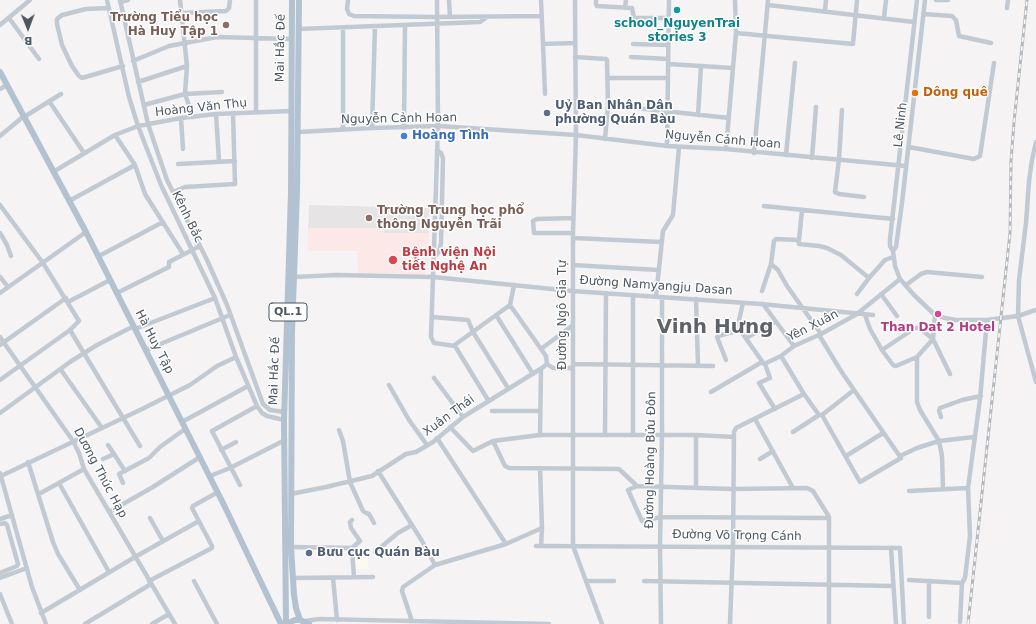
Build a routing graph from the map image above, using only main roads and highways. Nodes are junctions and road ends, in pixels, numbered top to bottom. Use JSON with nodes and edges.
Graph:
{"nodes":[{"id":1,"x":292,"y":0,"type":"edge"},
{"id":2,"x":299,"y":0,"type":"edge"},
{"id":3,"x":295,"y":65,"type":"junction"},
{"id":4,"x":0,"y":72,"type":"edge"},
{"id":5,"x":294,"y":192,"type":"junction"},
{"id":6,"x":290,"y":326,"type":"junction"},
{"id":7,"x":305,"y":622,"type":"edge"},
{"id":8,"x":281,"y":624,"type":"edge"},
{"id":9,"x":286,"y":624,"type":"edge"}],
"edges":[{"from":1,"to":3,"type":"main road","name":"Mai Hắc Đế","number":"QL.1"},
{"from":2,"to":3,"type":"main road","name":"Mai Hắc Đế","number":"QL.1"},
{"from":3,"to":5,"type":"main road","name":"Mai Hắc Đế","number":"QL.1"},
{"from":3,"to":5,"type":"main road","name":"Mai Hắc Đế","number":"QL.1"},
{"from":4,"to":8,"type":"main road","name":"Hà Huy Tập"},
{"from":5,"to":6,"type":"main road","name":"Mai Hắc Đế","number":"QL.1"},
{"from":5,"to":6,"type":"main road","name":"Mai Hắc Đế","number":"QL.1"},
{"from":6,"to":7,"type":"main road","name":"Mai Hắc Đế","number":"QL.1"},
{"from":6,"to":9,"type":"main road","name":"Mai Hắc Đế","number":"QL.1"},
{"from":7,"to":9,"type":"main road","number":"QL.1"}]}
